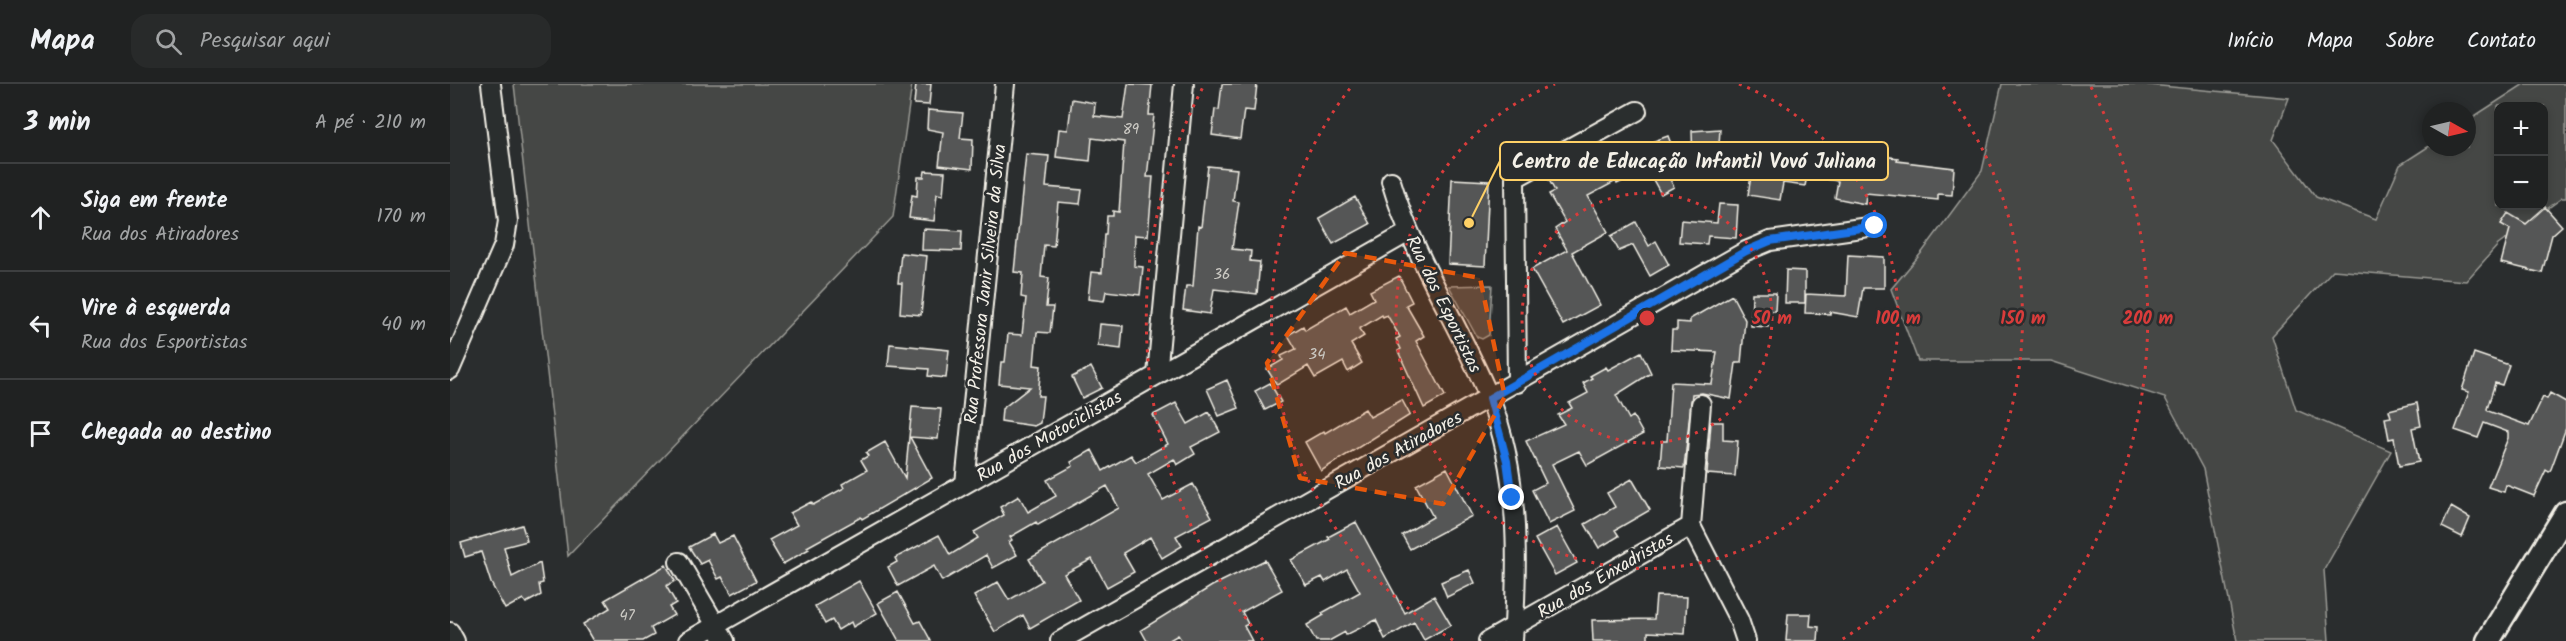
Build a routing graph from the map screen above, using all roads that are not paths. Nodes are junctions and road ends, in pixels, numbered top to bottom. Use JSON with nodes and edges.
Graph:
{"nodes":[{"id":1,"x":491,"y":84,"type":"edge"},
{"id":2,"x":1005,"y":84,"type":"edge"},
{"id":3,"x":1184,"y":84,"type":"edge"},
{"id":4,"x":1637,"y":111,"type":"dead end"},
{"id":5,"x":1391,"y":181,"type":"dead end"},
{"id":6,"x":1875,"y":226,"type":"dead end"},
{"id":7,"x":1409,"y":232,"type":"junction"},
{"id":8,"x":450,"y":369,"type":"edge"},
{"id":9,"x":1158,"y":375,"type":"junction"},
{"id":10,"x":1517,"y":383,"type":"junction"},
{"id":11,"x":1490,"y":398,"type":"junction"},
{"id":12,"x":1701,"y":404,"type":"dead end"},
{"id":13,"x":965,"y":484,"type":"junction"},
{"id":14,"x":2566,"y":513,"type":"edge"},
{"id":15,"x":1691,"y":526,"type":"junction"},
{"id":16,"x":679,"y":562,"type":"dead end"},
{"id":17,"x":450,"y":632,"type":"edge"},
{"id":18,"x":721,"y":633,"type":"edge"},
{"id":19,"x":1514,"y":634,"type":"edge"},
{"id":20,"x":455,"y":641,"type":"edge"},
{"id":21,"x":688,"y":641,"type":"edge"},
{"id":22,"x":1060,"y":641,"type":"edge"},
{"id":23,"x":1488,"y":641,"type":"edge"},
{"id":24,"x":1746,"y":641,"type":"edge"},
{"id":25,"x":2488,"y":641,"type":"edge"}],
"edges":[{"from":1,"to":8,"type":"street"},
{"from":2,"to":13,"type":"street","name":"Rua Professora Janir Silveira da Silva"},
{"from":3,"to":9,"type":"street"},
{"from":4,"to":10,"type":"street"},
{"from":5,"to":7,"type":"street","name":"Rua dos Esportistas"},
{"from":6,"to":10,"type":"street","name":"Rua dos Atiradores"},
{"from":7,"to":9,"type":"street","name":"Rua dos Motociclistas"},
{"from":7,"to":11,"type":"street","name":"Rua dos Esportistas"},
{"from":9,"to":13,"type":"street","name":"Rua dos Motociclistas"},
{"from":10,"to":11,"type":"street","name":"Rua dos Atiradores"},
{"from":11,"to":19,"type":"street","name":"Rua dos Esportistas"},
{"from":11,"to":22,"type":"street","name":"Rua dos Atiradores"},
{"from":12,"to":15,"type":"street"},
{"from":13,"to":18,"type":"street","name":"Rua dos Motociclistas"},
{"from":14,"to":25,"type":"main road"},
{"from":15,"to":19,"type":"street","name":"Rua dos Enxadristas"},
{"from":15,"to":24,"type":"street"},
{"from":16,"to":18,"type":"street"},
{"from":17,"to":20,"type":"street"},
{"from":18,"to":21,"type":"street","name":"Rua dos Motociclistas"},
{"from":19,"to":23,"type":"street","name":"Rua dos Enxadristas"}]}
